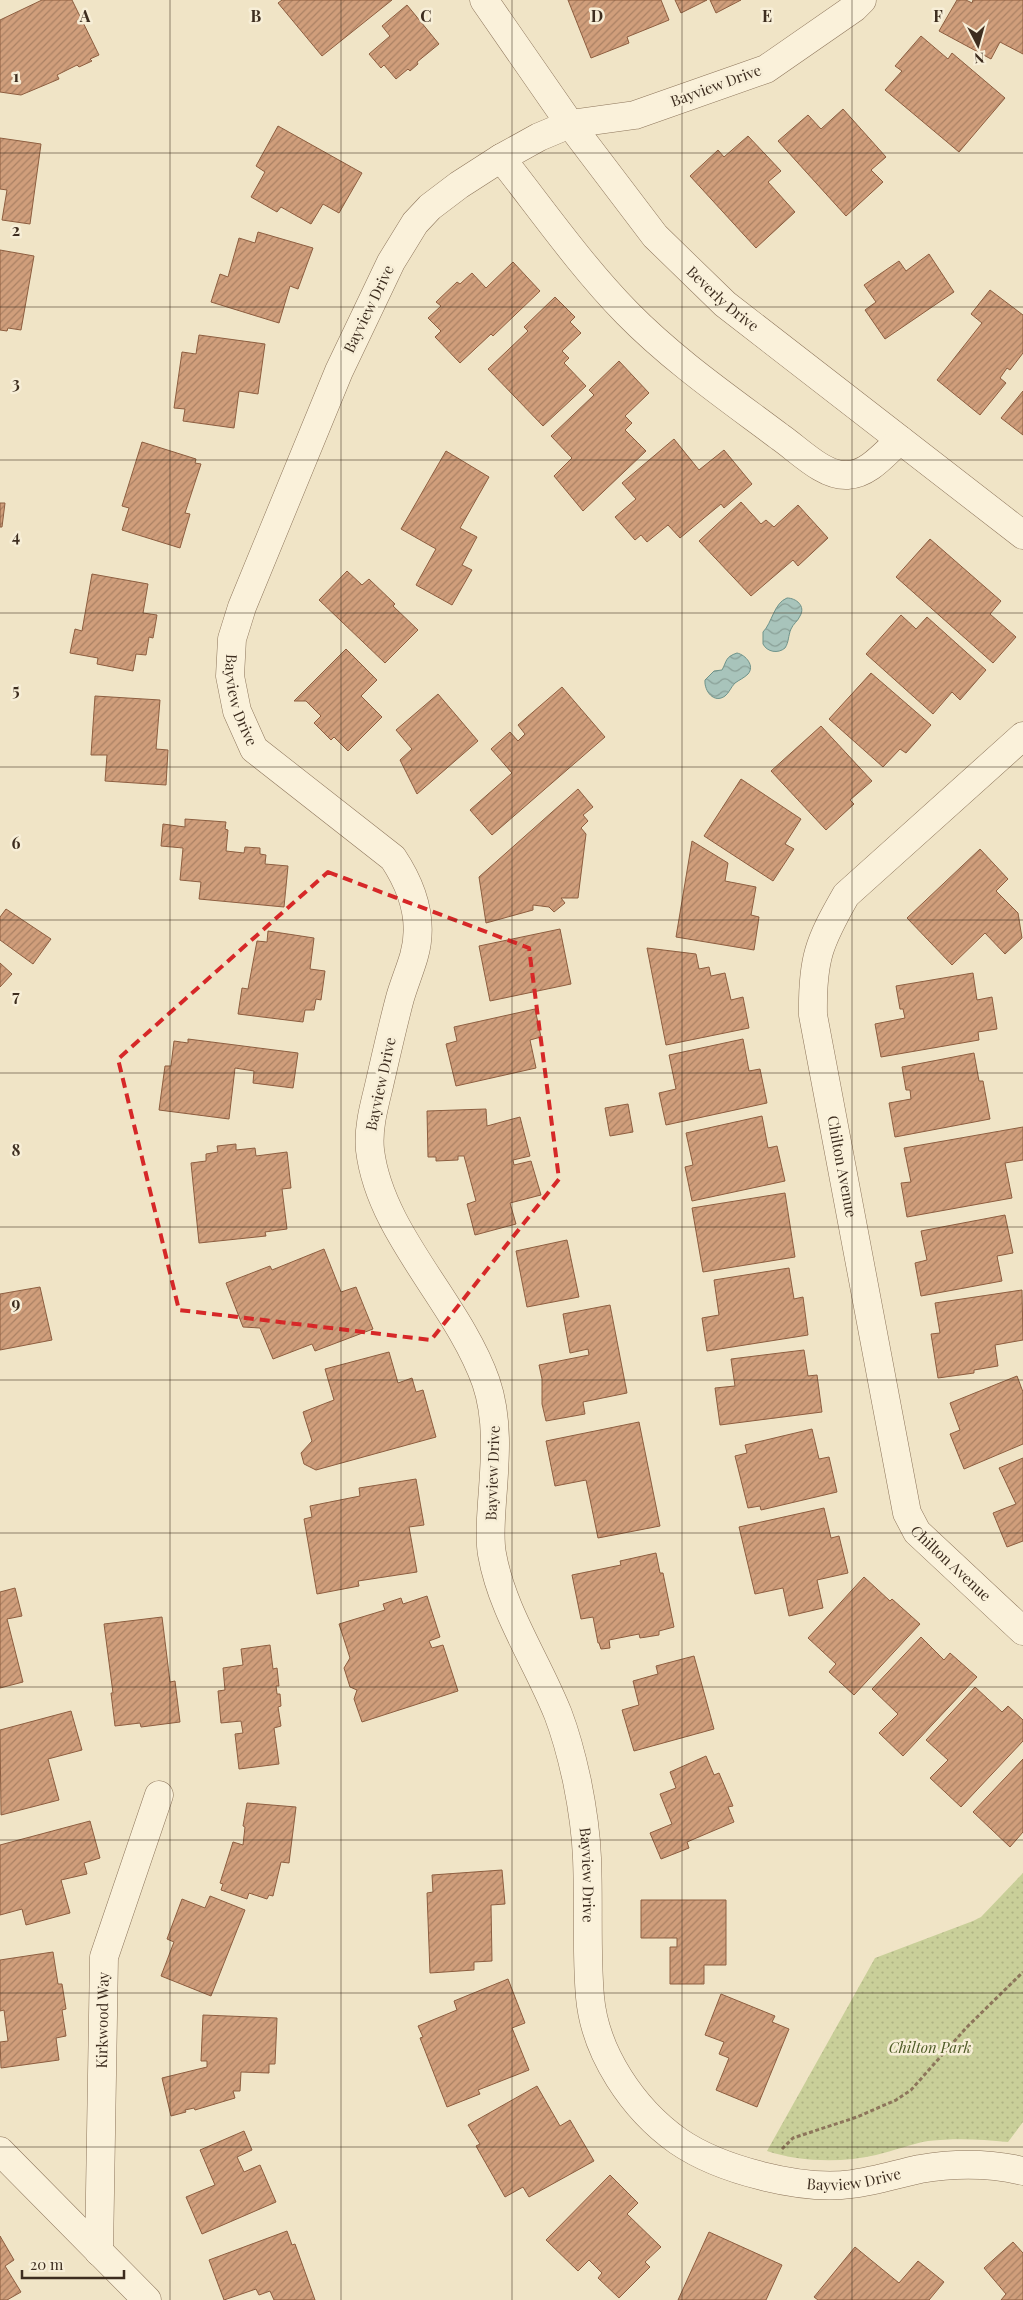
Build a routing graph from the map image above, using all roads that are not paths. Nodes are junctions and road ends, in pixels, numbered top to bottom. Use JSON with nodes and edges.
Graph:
{"nodes":[{"id":1,"x":484,"y":0,"type":"edge"},
{"id":2,"x":862,"y":0,"type":"edge"},
{"id":3,"x":570,"y":124,"type":"junction"},
{"id":4,"x":501,"y":158,"type":"junction"},
{"id":5,"x":900,"y":440,"type":"junction"},
{"id":6,"x":1023,"y":535,"type":"edge"},
{"id":7,"x":1023,"y":736,"type":"edge"},
{"id":8,"x":1023,"y":1631,"type":"edge"},
{"id":9,"x":159,"y":1796,"type":"dead end"},
{"id":10,"x":0,"y":2151,"type":"edge"},
{"id":11,"x":1023,"y":2171,"type":"edge"},
{"id":12,"x":99,"y":2252,"type":"junction"},
{"id":13,"x":147,"y":2300,"type":"edge"}],
"edges":[{"from":1,"to":3,"type":"street","name":"Beverly Drive"},
{"from":2,"to":3,"type":"street","name":"Bayview Drive"},
{"from":3,"to":4,"type":"street","name":"Bayview Drive"},
{"from":3,"to":5,"type":"street","name":"Beverly Drive"},
{"from":4,"to":5,"type":"street"},
{"from":4,"to":11,"type":"street","name":"Bayview Drive"},
{"from":5,"to":6,"type":"street","name":"Beverly Drive"},
{"from":7,"to":8,"type":"street","name":"Chilton Avenue"},
{"from":9,"to":12,"type":"street","name":"Kirkwood Way"},
{"from":10,"to":12,"type":"street"},
{"from":12,"to":13,"type":"street"}]}
